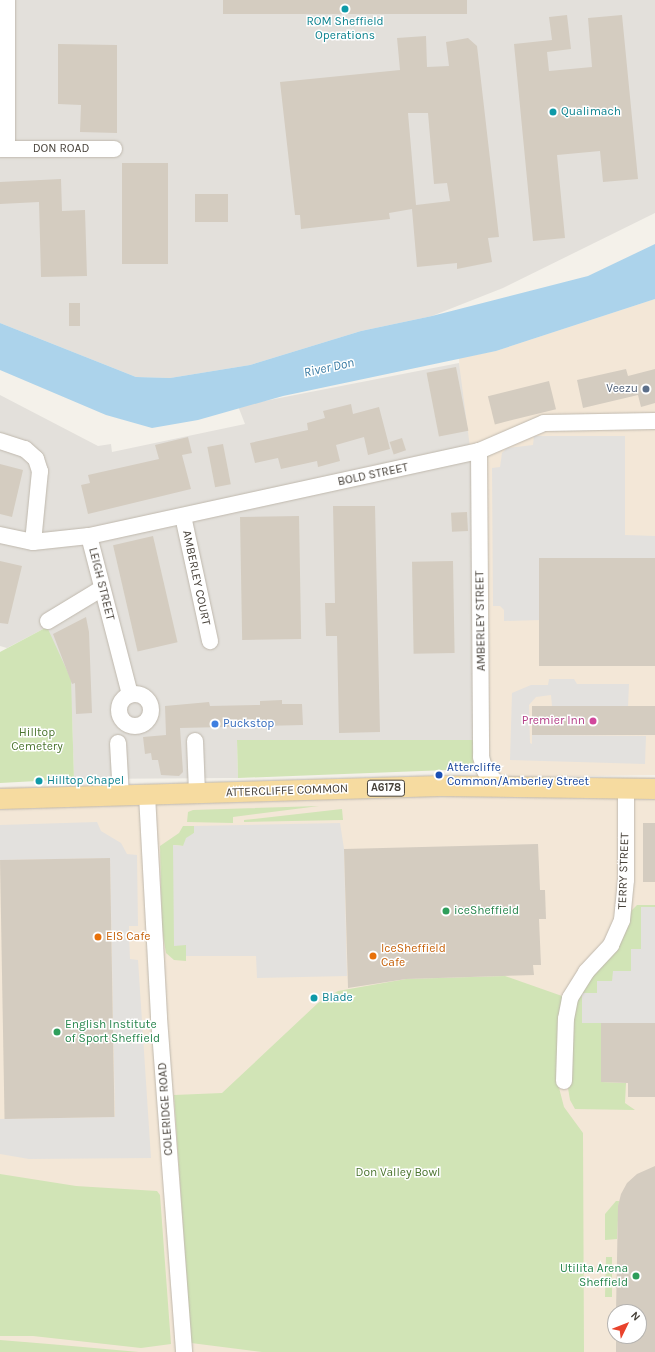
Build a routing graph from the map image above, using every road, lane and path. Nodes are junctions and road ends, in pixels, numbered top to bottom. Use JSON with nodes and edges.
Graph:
{"nodes":[{"id":1,"x":7,"y":0,"type":"edge"},
{"id":2,"x":4,"y":149,"type":"edge"},
{"id":3,"x":114,"y":149,"type":"dead end"},
{"id":4,"x":655,"y":421,"type":"edge"},
{"id":5,"x":0,"y":441,"type":"edge"},
{"id":6,"x":479,"y":451,"type":"junction"},
{"id":7,"x":183,"y":516,"type":"junction"},
{"id":8,"x":0,"y":535,"type":"edge"},
{"id":9,"x":89,"y":536,"type":"junction"},
{"id":10,"x":33,"y":542,"type":"junction"},
{"id":11,"x":101,"y":589,"type":"junction"},
{"id":12,"x":48,"y":621,"type":"dead end"},
{"id":13,"x":210,"y":641,"type":"dead end"},
{"id":14,"x":130,"y":695,"type":"dead end"},
{"id":15,"x":195,"y":741,"type":"dead end"},
{"id":16,"x":118,"y":743,"type":"dead end"},
{"id":17,"x":500,"y":786,"type":"junction"},
{"id":18,"x":626,"y":788,"type":"junction"},
{"id":19,"x":652,"y":788,"type":"edge"},
{"id":20,"x":197,"y":794,"type":"junction"},
{"id":21,"x":147,"y":795,"type":"junction"},
{"id":22,"x":121,"y":796,"type":"junction"},
{"id":23,"x":0,"y":799,"type":"edge"},
{"id":24,"x":564,"y":1081,"type":"dead end"},
{"id":25,"x":184,"y":1345,"type":"edge"}],
"edges":[{"from":1,"to":2,"type":"street","name":"DON ROAD"},
{"from":2,"to":3,"type":"street","name":"DON ROAD"},
{"from":4,"to":6,"type":"street","name":"BOLD STREET"},
{"from":5,"to":10,"type":"street"},
{"from":6,"to":7,"type":"street","name":"BOLD STREET"},
{"from":6,"to":17,"type":"street","name":"AMBERLEY STREET"},
{"from":7,"to":9,"type":"street","name":"BOLD STREET"},
{"from":7,"to":13,"type":"street","name":"AMBERLEY COURT"},
{"from":8,"to":10,"type":"street","name":"LEIGH STREET"},
{"from":9,"to":10,"type":"street","name":"LEIGH STREET"},
{"from":9,"to":11,"type":"street","name":"LEIGH STREET"},
{"from":11,"to":12,"type":"street"},
{"from":11,"to":14,"type":"street","name":"LEIGH STREET"},
{"from":15,"to":20,"type":"street"},
{"from":16,"to":22,"type":"street"},
{"from":17,"to":18,"type":"main road","name":"ATTERCLIFFE COMMON","number":"A6178"},
{"from":17,"to":20,"type":"main road","name":"ATTERCLIFFE COMMON","number":"A6178"},
{"from":18,"to":19,"type":"main road","name":"ATTERCLIFFE COMMON","number":"A6178"},
{"from":18,"to":24,"type":"street","name":"TERRY STREET"},
{"from":20,"to":21,"type":"main road","name":"ATTERCLIFFE COMMON","number":"A6178"},
{"from":21,"to":22,"type":"main road","name":"ATTERCLIFFE COMMON","number":"A6178"},
{"from":21,"to":25,"type":"street","name":"COLERIDGE ROAD"},
{"from":22,"to":23,"type":"main road","name":"ATTERCLIFFE COMMON","number":"A6178"}]}
